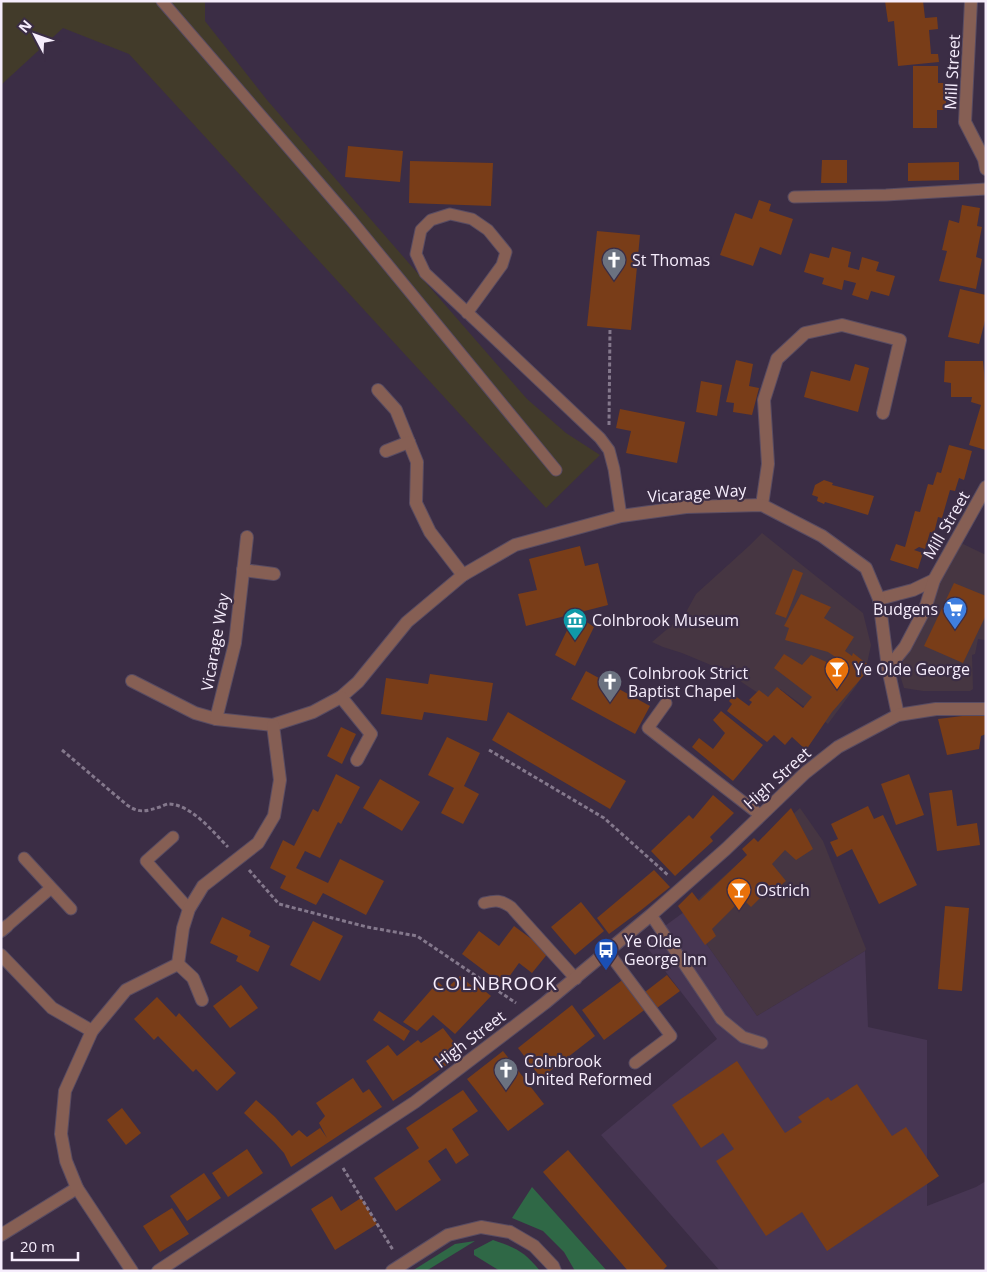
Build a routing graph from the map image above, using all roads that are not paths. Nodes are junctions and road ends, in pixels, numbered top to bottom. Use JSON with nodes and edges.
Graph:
{"nodes":[{"id":1,"x":162,"y":1,"type":"edge"},
{"id":2,"x":972,"y":1,"type":"edge"},
{"id":3,"x":986,"y":169,"type":"edge"},
{"id":4,"x":986,"y":189,"type":"edge"},
{"id":5,"x":794,"y":197,"type":"dead end"},
{"id":6,"x":467,"y":313,"type":"junction"},
{"id":7,"x":378,"y":390,"type":"dead end"},
{"id":8,"x":883,"y":413,"type":"dead end"},
{"id":9,"x":409,"y":442,"type":"junction"},
{"id":10,"x":386,"y":451,"type":"dead end"},
{"id":11,"x":556,"y":470,"type":"dead end"},
{"id":12,"x":986,"y":487,"type":"edge"},
{"id":13,"x":762,"y":505,"type":"junction"},
{"id":14,"x":621,"y":516,"type":"junction"},
{"id":15,"x":247,"y":537,"type":"dead end"},
{"id":16,"x":243,"y":570,"type":"junction"},
{"id":17,"x":274,"y":574,"type":"dead end"},
{"id":18,"x":463,"y":575,"type":"junction"},
{"id":19,"x":934,"y":580,"type":"junction"},
{"id":20,"x":878,"y":599,"type":"junction"},
{"id":21,"x":888,"y":668,"type":"junction"},
{"id":22,"x":132,"y":681,"type":"dead end"},
{"id":23,"x":341,"y":697,"type":"junction"},
{"id":24,"x":666,"y":703,"type":"dead end"},
{"id":25,"x":986,"y":709,"type":"edge"},
{"id":26,"x":898,"y":715,"type":"junction"},
{"id":27,"x":216,"y":718,"type":"junction"},
{"id":28,"x":273,"y":725,"type":"junction"},
{"id":29,"x":357,"y":760,"type":"dead end"},
{"id":30,"x":760,"y":815,"type":"junction"},
{"id":31,"x":173,"y":837,"type":"dead end"},
{"id":32,"x":24,"y":858,"type":"dead end"},
{"id":33,"x":51,"y":888,"type":"junction"},
{"id":34,"x":484,"y":903,"type":"dead end"},
{"id":35,"x":71,"y":909,"type":"dead end"},
{"id":36,"x":189,"y":909,"type":"junction"},
{"id":37,"x":651,"y":915,"type":"junction"},
{"id":38,"x":4,"y":929,"type":"edge"},
{"id":39,"x":608,"y":952,"type":"junction"},
{"id":40,"x":1,"y":955,"type":"edge"},
{"id":41,"x":178,"y":964,"type":"junction"},
{"id":42,"x":576,"y":978,"type":"junction"},
{"id":43,"x":202,"y":1000,"type":"dead end"},
{"id":44,"x":92,"y":1031,"type":"junction"},
{"id":45,"x":762,"y":1043,"type":"dead end"},
{"id":46,"x":635,"y":1063,"type":"dead end"},
{"id":47,"x":77,"y":1188,"type":"junction"},
{"id":48,"x":1,"y":1235,"type":"edge"},
{"id":49,"x":397,"y":1268,"type":"edge"},
{"id":50,"x":132,"y":1271,"type":"edge"},
{"id":51,"x":158,"y":1271,"type":"edge"},
{"id":52,"x":555,"y":1271,"type":"edge"}],
"edges":[{"from":1,"to":11,"type":"lane"},
{"from":2,"to":3,"type":"street","name":"Mill Street"},
{"from":4,"to":5,"type":"lane"},
{"from":6,"to":6,"type":"lane"},
{"from":6,"to":14,"type":"lane"},
{"from":7,"to":9,"type":"street"},
{"from":8,"to":13,"type":"street"},
{"from":9,"to":10,"type":"street"},
{"from":9,"to":18,"type":"street"},
{"from":12,"to":19,"type":"street","name":"Mill Street"},
{"from":13,"to":14,"type":"street","name":"Vicarage Way"},
{"from":13,"to":20,"type":"street","name":"Vicarage Way"},
{"from":14,"to":18,"type":"street","name":"Vicarage Way"},
{"from":15,"to":16,"type":"street","name":"Vicarage Way"},
{"from":16,"to":17,"type":"street"},
{"from":16,"to":27,"type":"street","name":"Vicarage Way"},
{"from":18,"to":23,"type":"street","name":"Vicarage Way"},
{"from":19,"to":20,"type":"street","name":"Mill Street"},
{"from":19,"to":21,"type":"street","name":"Mill Street"},
{"from":20,"to":21,"type":"street","name":"Vicarage Way"},
{"from":21,"to":26,"type":"street","name":"Vicarage Way"},
{"from":22,"to":27,"type":"street","name":"Vicarage Way"},
{"from":23,"to":28,"type":"street","name":"Vicarage Way"},
{"from":23,"to":29,"type":"street"},
{"from":24,"to":30,"type":"lane"},
{"from":25,"to":26,"type":"street","name":"High Street"},
{"from":26,"to":30,"type":"street","name":"High Street"},
{"from":27,"to":28,"type":"street","name":"Vicarage Way"},
{"from":28,"to":36,"type":"street"},
{"from":30,"to":37,"type":"street","name":"High Street"},
{"from":31,"to":36,"type":"lane"},
{"from":32,"to":33,"type":"lane"},
{"from":33,"to":35,"type":"lane"},
{"from":33,"to":38,"type":"lane"},
{"from":34,"to":42,"type":"lane"},
{"from":36,"to":41,"type":"street"},
{"from":37,"to":39,"type":"street","name":"High Street"},
{"from":37,"to":45,"type":"lane"},
{"from":39,"to":42,"type":"street","name":"High Street"},
{"from":39,"to":46,"type":"lane"},
{"from":40,"to":44,"type":"street"},
{"from":41,"to":43,"type":"street"},
{"from":41,"to":44,"type":"street"},
{"from":42,"to":51,"type":"street","name":"High Street"},
{"from":44,"to":47,"type":"street"},
{"from":47,"to":48,"type":"street"},
{"from":47,"to":50,"type":"street"},
{"from":49,"to":52,"type":"street"}]}
